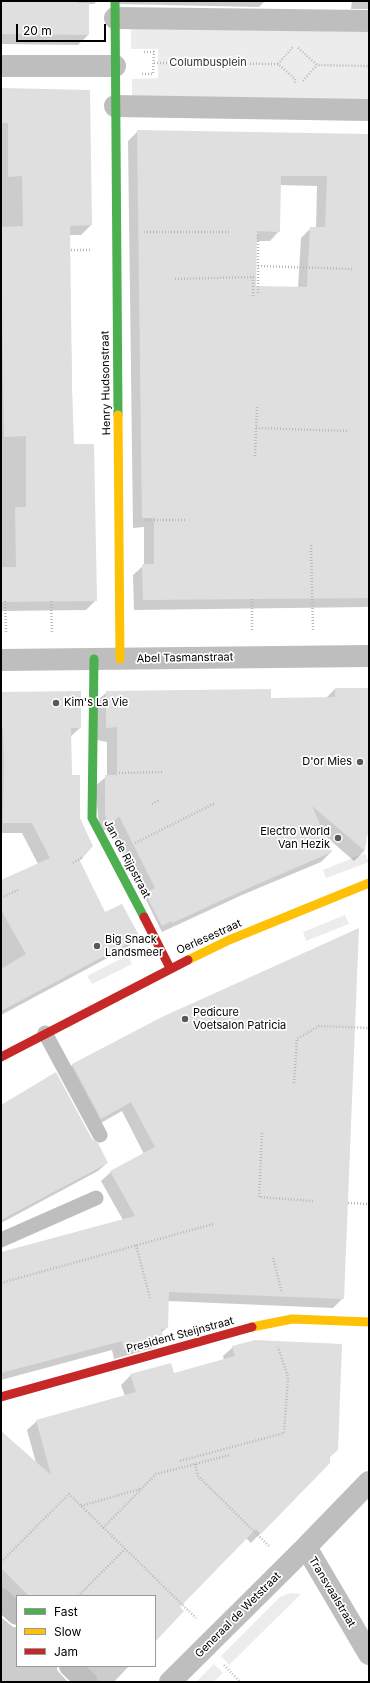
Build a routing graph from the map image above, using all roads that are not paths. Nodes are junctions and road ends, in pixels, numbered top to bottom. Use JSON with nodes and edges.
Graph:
{"nodes":[{"id":1,"x":115,"y":9,"type":"edge"},
{"id":2,"x":369,"y":22,"type":"edge"},
{"id":3,"x":1,"y":66,"type":"edge"},
{"id":4,"x":115,"y":66,"type":"junction"},
{"id":5,"x":115,"y":106,"type":"junction"},
{"id":6,"x":369,"y":110,"type":"edge"},
{"id":7,"x":369,"y":656,"type":"edge"},
{"id":8,"x":94,"y":659,"type":"junction"},
{"id":9,"x":120,"y":659,"type":"junction"},
{"id":10,"x":4,"y":660,"type":"edge"},
{"id":11,"x":369,"y":884,"type":"edge"},
{"id":12,"x":170,"y":968,"type":"junction"},
{"id":13,"x":45,"y":1033,"type":"junction"},
{"id":14,"x":1,"y":1057,"type":"edge"},
{"id":15,"x":100,"y":1135,"type":"dead end"},
{"id":16,"x":96,"y":1198,"type":"dead end"},
{"id":17,"x":1,"y":1240,"type":"edge"},
{"id":18,"x":369,"y":1322,"type":"edge"},
{"id":19,"x":1,"y":1397,"type":"edge"},
{"id":20,"x":369,"y":1482,"type":"edge"},
{"id":21,"x":306,"y":1547,"type":"junction"},
{"id":22,"x":1,"y":1599,"type":"edge"},
{"id":23,"x":16,"y":1613,"type":"edge"},
{"id":24,"x":369,"y":1654,"type":"edge"},
{"id":25,"x":71,"y":1667,"type":"edge"},
{"id":26,"x":87,"y":1682,"type":"edge"},
{"id":27,"x":170,"y":1682,"type":"edge"}],
"edges":[{"from":1,"to":2,"type":"street"},
{"from":1,"to":4,"type":"street"},
{"from":3,"to":4,"type":"street"},
{"from":4,"to":5,"type":"street"},
{"from":5,"to":6,"type":"street"},
{"from":5,"to":9,"type":"street","name":"Henry Hudsonstraat"},
{"from":7,"to":9,"type":"street","name":"Abel Tasmanstraat"},
{"from":8,"to":9,"type":"street","name":"Abel Tasmanstraat"},
{"from":8,"to":10,"type":"street","name":"Abel Tasmanstraat"},
{"from":8,"to":12,"type":"street","name":"Jan de Rijpstraat"},
{"from":11,"to":12,"type":"street","name":"Oerlesestraat"},
{"from":12,"to":13,"type":"street","name":"Oerlesestraat"},
{"from":13,"to":14,"type":"street","name":"Oerlesestraat"},
{"from":13,"to":15,"type":"lane"},
{"from":16,"to":17,"type":"lane"},
{"from":18,"to":19,"type":"street","name":"President Steijnstraat"},
{"from":20,"to":21,"type":"street","name":"Transvaalstraat"},
{"from":21,"to":24,"type":"street","name":"Transvaalstraat"},
{"from":21,"to":27,"type":"street","name":"Generaal de Wetstraat"},
{"from":22,"to":23,"type":"street"},
{"from":25,"to":26,"type":"street"}]}
